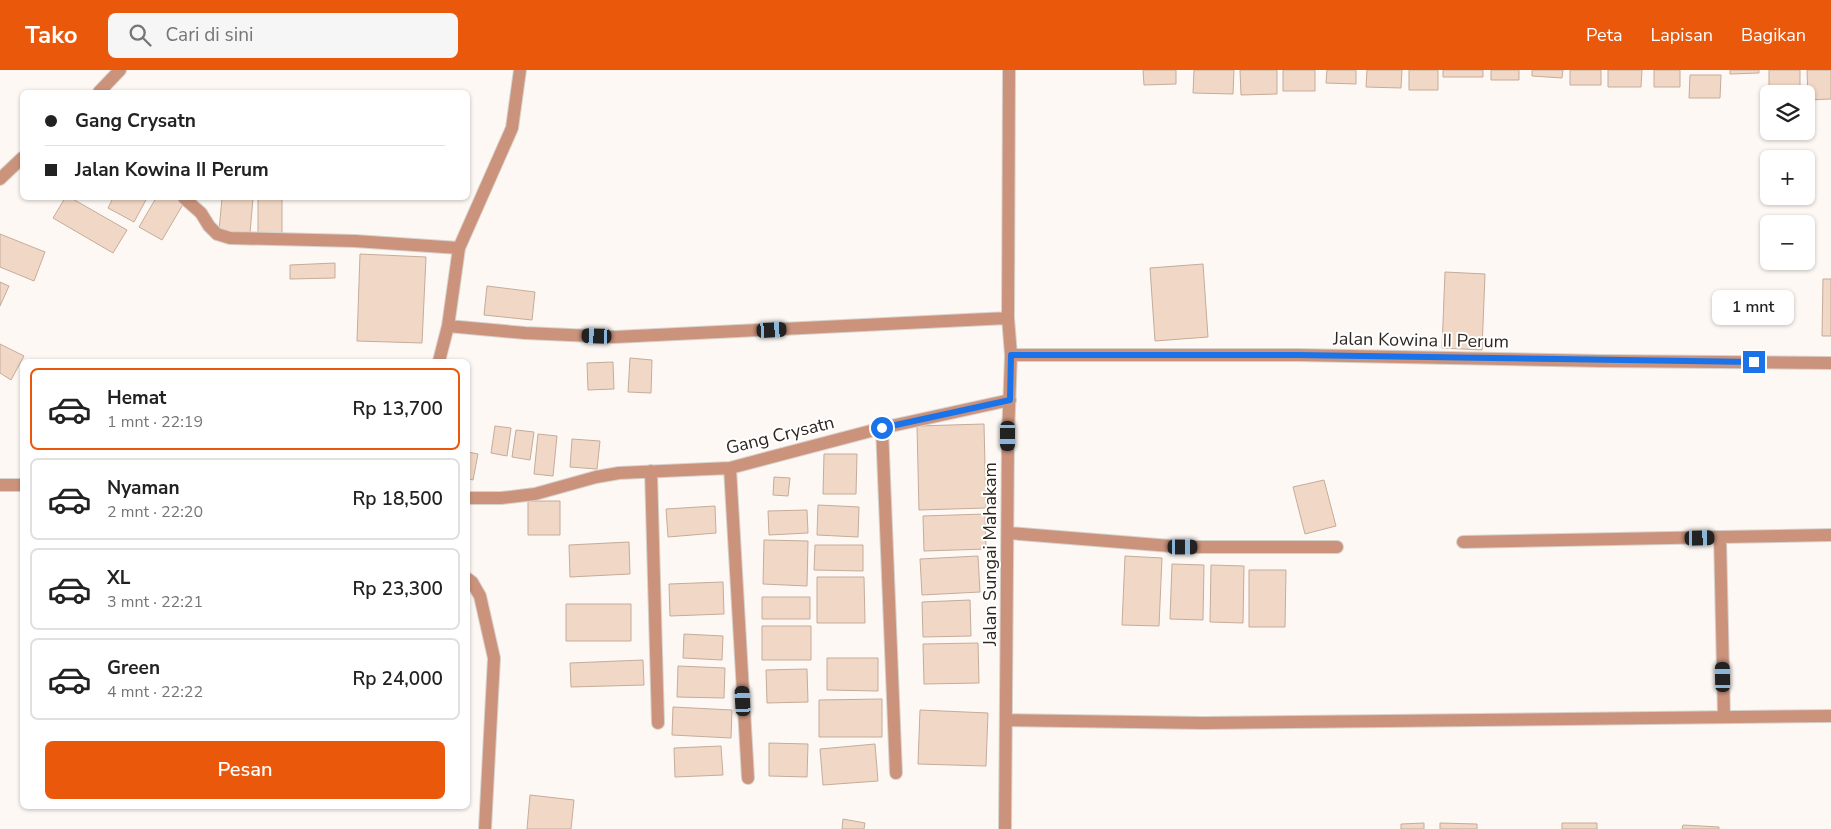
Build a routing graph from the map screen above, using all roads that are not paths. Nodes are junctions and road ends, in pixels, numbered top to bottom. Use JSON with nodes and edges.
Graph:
{"nodes":[{"id":1,"x":120,"y":70,"type":"edge"},
{"id":2,"x":520,"y":70,"type":"edge"},
{"id":3,"x":1009,"y":70,"type":"edge"},
{"id":4,"x":100,"y":90,"type":"edge"},
{"id":5,"x":20,"y":160,"type":"edge"},
{"id":6,"x":0,"y":179,"type":"edge"},
{"id":7,"x":186,"y":200,"type":"edge"},
{"id":8,"x":459,"y":248,"type":"junction"},
{"id":9,"x":1008,"y":318,"type":"junction"},
{"id":10,"x":448,"y":326,"type":"junction"},
{"id":11,"x":1011,"y":355,"type":"junction"},
{"id":12,"x":440,"y":359,"type":"edge"},
{"id":13,"x":1831,"y":363,"type":"edge"},
{"id":14,"x":1010,"y":400,"type":"junction"},
{"id":15,"x":882,"y":428,"type":"junction"},
{"id":16,"x":730,"y":468,"type":"junction"},
{"id":17,"x":651,"y":471,"type":"junction"},
{"id":18,"x":0,"y":485,"type":"edge"},
{"id":19,"x":20,"y":485,"type":"edge"},
{"id":20,"x":470,"y":498,"type":"edge"},
{"id":21,"x":1008,"y":533,"type":"junction"},
{"id":22,"x":1831,"y":536,"type":"edge"},
{"id":23,"x":1720,"y":537,"type":"junction"},
{"id":24,"x":1463,"y":542,"type":"dead end"},
{"id":25,"x":1337,"y":547,"type":"dead end"},
{"id":26,"x":470,"y":580,"type":"edge"},
{"id":27,"x":1831,"y":716,"type":"edge"},
{"id":28,"x":1724,"y":717,"type":"junction"},
{"id":29,"x":1007,"y":720,"type":"junction"},
{"id":30,"x":658,"y":723,"type":"dead end"},
{"id":31,"x":896,"y":773,"type":"dead end"},
{"id":32,"x":748,"y":778,"type":"dead end"},
{"id":33,"x":486,"y":829,"type":"edge"},
{"id":34,"x":1005,"y":829,"type":"edge"}],
"edges":[{"from":1,"to":4,"type":"street"},
{"from":2,"to":8,"type":"street"},
{"from":3,"to":9,"type":"street","name":"Jalan Sungai Mahakam"},
{"from":5,"to":6,"type":"street"},
{"from":7,"to":8,"type":"street"},
{"from":8,"to":10,"type":"street"},
{"from":9,"to":10,"type":"street"},
{"from":9,"to":11,"type":"street","name":"Jalan Sungai Mahakam"},
{"from":10,"to":12,"type":"street"},
{"from":11,"to":13,"type":"street","name":"Jalan Kowina II Perum"},
{"from":11,"to":14,"type":"street","name":"Jalan Sungai Mahakam"},
{"from":14,"to":15,"type":"street","name":"Gang Crysatn"},
{"from":14,"to":21,"type":"street","name":"Jalan Sungai Mahakam"},
{"from":15,"to":16,"type":"street","name":"Gang Crysatn"},
{"from":15,"to":31,"type":"street"},
{"from":16,"to":17,"type":"street","name":"Gang Crysatn"},
{"from":16,"to":32,"type":"street"},
{"from":17,"to":20,"type":"street","name":"Gang Crysatn"},
{"from":17,"to":30,"type":"street"},
{"from":18,"to":19,"type":"street"},
{"from":21,"to":25,"type":"street"},
{"from":21,"to":29,"type":"street","name":"Jalan Sungai Mahakam"},
{"from":22,"to":23,"type":"street"},
{"from":23,"to":24,"type":"street"},
{"from":23,"to":28,"type":"street"},
{"from":26,"to":33,"type":"street"},
{"from":27,"to":28,"type":"street"},
{"from":28,"to":29,"type":"street"},
{"from":29,"to":34,"type":"street","name":"Jalan Sungai Mahakam"}]}
